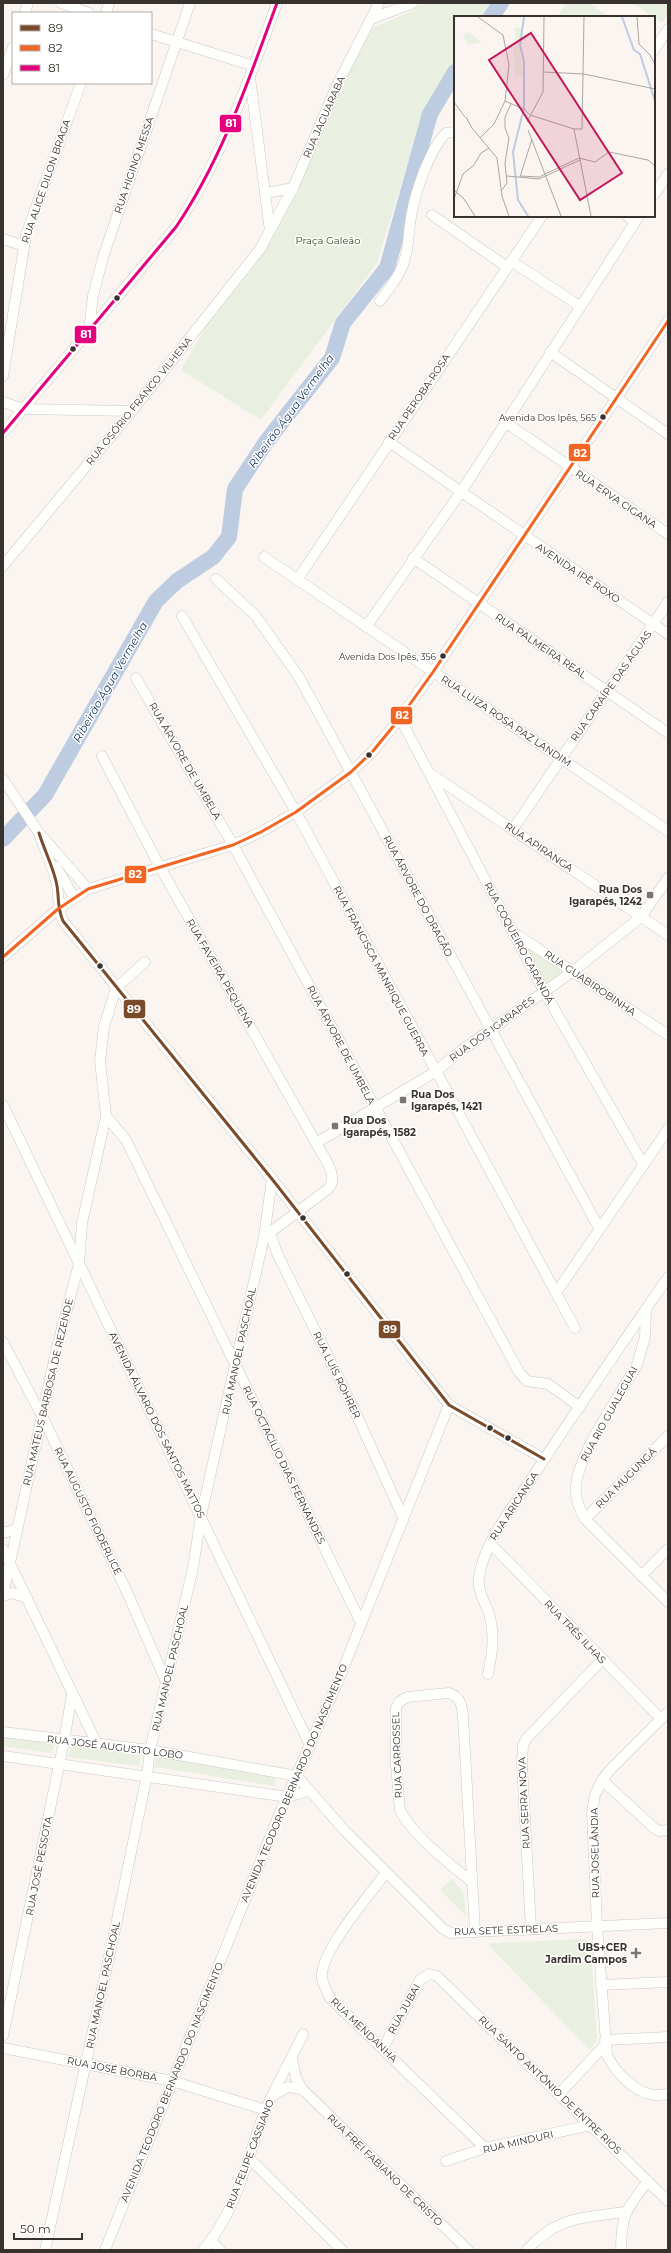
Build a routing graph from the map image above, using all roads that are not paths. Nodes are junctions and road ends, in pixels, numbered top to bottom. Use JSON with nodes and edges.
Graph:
{"nodes":[{"id":1,"x":60,"y":3,"type":"edge"},
{"id":2,"x":190,"y":3,"type":"edge"},
{"id":3,"x":277,"y":3,"type":"edge"},
{"id":4,"x":379,"y":3,"type":"edge"},
{"id":5,"x":413,"y":3,"type":"edge"},
{"id":6,"x":86,"y":12,"type":"edge"},
{"id":7,"x":373,"y":18,"type":"junction"},
{"id":8,"x":668,"y":29,"type":"edge"},
{"id":9,"x":152,"y":34,"type":"edge"},
{"id":10,"x":176,"y":42,"type":"junction"},
{"id":11,"x":655,"y":48,"type":"edge"},
{"id":12,"x":12,"y":49,"type":"edge"},
{"id":13,"x":254,"y":66,"type":"junction"},
{"id":14,"x":3,"y":75,"type":"edge"},
{"id":15,"x":250,"y":78,"type":"junction"},
{"id":16,"x":81,"y":84,"type":"edge"},
{"id":17,"x":454,"y":132,"type":"edge"},
{"id":18,"x":668,"y":174,"type":"edge"},
{"id":19,"x":293,"y":188,"type":"junction"},
{"id":20,"x":266,"y":193,"type":"junction"},
{"id":21,"x":655,"y":194,"type":"edge"},
{"id":22,"x":432,"y":215,"type":"dead end"},
{"id":23,"x":541,"y":217,"type":"edge"},
{"id":24,"x":634,"y":218,"type":"edge"},
{"id":25,"x":270,"y":231,"type":"junction"},
{"id":26,"x":3,"y":239,"type":"edge"},
{"id":27,"x":24,"y":246,"type":"junction"},
{"id":28,"x":509,"y":264,"type":"junction"},
{"id":29,"x":380,"y":301,"type":"dead end"},
{"id":30,"x":580,"y":306,"type":"junction"},
{"id":31,"x":7,"y":323,"type":"edge"},
{"id":32,"x":666,"y":327,"type":"edge"},
{"id":33,"x":89,"y":330,"type":"junction"},
{"id":34,"x":550,"y":352,"type":"junction"},
{"id":35,"x":3,"y":376,"type":"edge"},
{"id":36,"x":616,"y":398,"type":"junction"},
{"id":37,"x":3,"y":402,"type":"edge"},
{"id":38,"x":24,"y":409,"type":"junction"},
{"id":39,"x":132,"y":411,"type":"junction"},
{"id":40,"x":505,"y":422,"type":"junction"},
{"id":41,"x":3,"y":433,"type":"edge"},
{"id":42,"x":668,"y":434,"type":"edge"},
{"id":43,"x":389,"y":442,"type":"junction"},
{"id":44,"x":570,"y":468,"type":"junction"},
{"id":45,"x":461,"y":492,"type":"junction"},
{"id":46,"x":668,"y":534,"type":"edge"},
{"id":47,"x":524,"y":536,"type":"junction"},
{"id":48,"x":264,"y":557,"type":"dead end"},
{"id":49,"x":414,"y":558,"type":"junction"},
{"id":50,"x":3,"y":566,"type":"edge"},
{"id":51,"x":216,"y":579,"type":"dead end"},
{"id":52,"x":297,"y":580,"type":"junction"},
{"id":53,"x":478,"y":602,"type":"junction"},
{"id":54,"x":668,"y":602,"type":"edge"},
{"id":55,"x":182,"y":616,"type":"dead end"},
{"id":56,"x":654,"y":624,"type":"junction"},
{"id":57,"x":366,"y":627,"type":"junction"},
{"id":58,"x":668,"y":634,"type":"edge"},
{"id":59,"x":433,"y":672,"type":"junction"},
{"id":60,"x":136,"y":678,"type":"dead end"},
{"id":61,"x":608,"y":692,"type":"junction"},
{"id":62,"x":400,"y":718,"type":"junction"},
{"id":63,"x":668,"y":733,"type":"edge"},
{"id":64,"x":102,"y":756,"type":"dead end"},
{"id":65,"x":561,"y":758,"type":"junction"},
{"id":66,"x":351,"y":772,"type":"junction"},
{"id":67,"x":430,"y":773,"type":"junction"},
{"id":68,"x":3,"y":780,"type":"edge"},
{"id":69,"x":296,"y":812,"type":"junction"},
{"id":70,"x":513,"y":829,"type":"junction"},
{"id":71,"x":38,"y":831,"type":"junction"},
{"id":72,"x":668,"y":831,"type":"edge"},
{"id":73,"x":233,"y":845,"type":"junction"},
{"id":74,"x":45,"y":850,"type":"junction"},
{"id":75,"x":160,"y":867,"type":"junction"},
{"id":76,"x":668,"y":878,"type":"edge"},
{"id":77,"x":88,"y":889,"type":"junction"},
{"id":78,"x":74,"y":897,"type":"junction"},
{"id":79,"x":58,"y":909,"type":"junction"},
{"id":80,"x":641,"y":917,"type":"junction"},
{"id":81,"x":512,"y":931,"type":"junction"},
{"id":82,"x":668,"y":935,"type":"edge"},
{"id":83,"x":3,"y":957,"type":"edge"},
{"id":84,"x":145,"y":962,"type":"dead end"},
{"id":85,"x":572,"y":972,"type":"junction"},
{"id":86,"x":116,"y":988,"type":"junction"},
{"id":87,"x":544,"y":991,"type":"junction"},
{"id":88,"x":490,"y":1029,"type":"junction"},
{"id":89,"x":668,"y":1035,"type":"edge"},
{"id":90,"x":435,"y":1072,"type":"junction"},
{"id":91,"x":3,"y":1105,"type":"edge"},
{"id":92,"x":376,"y":1109,"type":"junction"},
{"id":93,"x":106,"y":1116,"type":"junction"},
{"id":94,"x":668,"y":1129,"type":"edge"},
{"id":95,"x":316,"y":1143,"type":"junction"},
{"id":96,"x":643,"y":1164,"type":"junction"},
{"id":97,"x":272,"y":1179,"type":"junction"},
{"id":98,"x":298,"y":1214,"type":"junction"},
{"id":99,"x":599,"y":1228,"type":"junction"},
{"id":100,"x":267,"y":1235,"type":"junction"},
{"id":101,"x":79,"y":1264,"type":"junction"},
{"id":102,"x":668,"y":1277,"type":"edge"},
{"id":103,"x":556,"y":1293,"type":"junction"},
{"id":104,"x":646,"y":1310,"type":"junction"},
{"id":105,"x":575,"y":1328,"type":"dead end"},
{"id":106,"x":3,"y":1343,"type":"edge"},
{"id":107,"x":237,"y":1366,"type":"junction"},
{"id":108,"x":449,"y":1405,"type":"junction"},
{"id":109,"x":580,"y":1407,"type":"junction"},
{"id":110,"x":43,"y":1418,"type":"junction"},
{"id":111,"x":668,"y":1436,"type":"edge"},
{"id":112,"x":544,"y":1459,"type":"junction"},
{"id":113,"x":201,"y":1516,"type":"junction"},
{"id":114,"x":403,"y":1517,"type":"junction"},
{"id":115,"x":585,"y":1519,"type":"junction"},
{"id":116,"x":17,"y":1529,"type":"junction"},
{"id":117,"x":3,"y":1533,"type":"edge"},
{"id":118,"x":490,"y":1543,"type":"junction"},
{"id":119,"x":3,"y":1549,"type":"edge"},
{"id":120,"x":668,"y":1549,"type":"edge"},
{"id":121,"x":10,"y":1563,"type":"junction"},
{"id":122,"x":641,"y":1576,"type":"junction"},
{"id":123,"x":3,"y":1596,"type":"edge"},
{"id":124,"x":27,"y":1598,"type":"junction"},
{"id":125,"x":668,"y":1602,"type":"edge"},
{"id":126,"x":361,"y":1623,"type":"junction"},
{"id":127,"x":602,"y":1660,"type":"junction"},
{"id":128,"x":488,"y":1674,"type":"dead end"},
{"id":129,"x":167,"y":1684,"type":"junction"},
{"id":130,"x":72,"y":1694,"type":"junction"},
{"id":131,"x":664,"y":1715,"type":"edge"},
{"id":132,"x":3,"y":1732,"type":"edge"},
{"id":133,"x":64,"y":1741,"type":"junction"},
{"id":134,"x":97,"y":1744,"type":"junction"},
{"id":135,"x":310,"y":1745,"type":"junction"},
{"id":136,"x":150,"y":1750,"type":"junction"},
{"id":137,"x":3,"y":1756,"type":"edge"},
{"id":138,"x":60,"y":1763,"type":"junction"},
{"id":139,"x":147,"y":1775,"type":"junction"},
{"id":140,"x":297,"y":1776,"type":"junction"},
{"id":141,"x":602,"y":1780,"type":"junction"},
{"id":142,"x":308,"y":1791,"type":"junction"},
{"id":143,"x":288,"y":1797,"type":"junction"},
{"id":144,"x":668,"y":1830,"type":"edge"},
{"id":145,"x":386,"y":1873,"type":"junction"},
{"id":146,"x":472,"y":1882,"type":"junction"},
{"id":147,"x":668,"y":1923,"type":"edge"},
{"id":148,"x":597,"y":1926,"type":"junction"},
{"id":149,"x":531,"y":1929,"type":"junction"},
{"id":150,"x":475,"y":1932,"type":"junction"},
{"id":151,"x":429,"y":1974,"type":"joint"},
{"id":152,"x":668,"y":1982,"type":"edge"},
{"id":153,"x":601,"y":1985,"type":"junction"},
{"id":154,"x":303,"y":2034,"type":"dead end"},
{"id":155,"x":3,"y":2036,"type":"edge"},
{"id":156,"x":668,"y":2037,"type":"edge"},
{"id":157,"x":605,"y":2042,"type":"junction"},
{"id":158,"x":3,"y":2048,"type":"edge"},
{"id":159,"x":383,"y":2048,"type":"junction"},
{"id":160,"x":292,"y":2059,"type":"junction"},
{"id":161,"x":87,"y":2064,"type":"junction"},
{"id":162,"x":172,"y":2081,"type":"junction"},
{"id":163,"x":302,"y":2089,"type":"junction"},
{"id":164,"x":559,"y":2094,"type":"junction"},
{"id":165,"x":668,"y":2094,"type":"edge"},
{"id":166,"x":274,"y":2095,"type":"junction"},
{"id":167,"x":266,"y":2110,"type":"junction"},
{"id":168,"x":591,"y":2125,"type":"junction"},
{"id":169,"x":485,"y":2148,"type":"junction"},
{"id":170,"x":249,"y":2158,"type":"junction"},
{"id":171,"x":446,"y":2161,"type":"dead end"},
{"id":172,"x":648,"y":2181,"type":"junction"},
{"id":173,"x":668,"y":2201,"type":"edge"},
{"id":174,"x":625,"y":2212,"type":"junction"},
{"id":175,"x":211,"y":2240,"type":"junction"},
{"id":176,"x":45,"y":2250,"type":"edge"},
{"id":177,"x":105,"y":2250,"type":"edge"},
{"id":178,"x":203,"y":2250,"type":"edge"},
{"id":179,"x":220,"y":2250,"type":"edge"},
{"id":180,"x":342,"y":2250,"type":"edge"},
{"id":181,"x":468,"y":2250,"type":"edge"},
{"id":182,"x":527,"y":2250,"type":"edge"},
{"id":183,"x":621,"y":2250,"type":"edge"}],
"edges":[{"from":1,"to":6,"type":"street"},
{"from":2,"to":10,"type":"street","name":"RUA HIGINO MESSA"},
{"from":3,"to":13,"type":"street"},
{"from":4,"to":7,"type":"street","name":"RUA JAGUARABA"},
{"from":5,"to":7,"type":"street"},
{"from":7,"to":19,"type":"street","name":"RUA JAGUARABA"},
{"from":8,"to":11,"type":"street"},
{"from":9,"to":10,"type":"street"},
{"from":10,"to":13,"type":"street"},
{"from":10,"to":33,"type":"street","name":"RUA HIGINO MESSA"},
{"from":12,"to":14,"type":"street"},
{"from":13,"to":15,"type":"street"},
{"from":15,"to":20,"type":"street"},
{"from":15,"to":33,"type":"street"},
{"from":16,"to":27,"type":"street","name":"RUA ALICE DILON BRAGA"},
{"from":17,"to":29,"type":"street"},
{"from":18,"to":21,"type":"street"},
{"from":19,"to":20,"type":"street"},
{"from":19,"to":25,"type":"street","name":"RUA JAGUARABA"},
{"from":20,"to":25,"type":"street"},
{"from":22,"to":28,"type":"street"},
{"from":23,"to":28,"type":"street","name":"RUA PEROBA-ROSA"},
{"from":24,"to":30,"type":"street"},
{"from":25,"to":39,"type":"street","name":"RUA OSÓRIO FRANCO VILHENA"},
{"from":26,"to":27,"type":"street"},
{"from":27,"to":31,"type":"street","name":"RUA ALICE DILON BRAGA"},
{"from":28,"to":30,"type":"street"},
{"from":28,"to":43,"type":"street","name":"RUA PEROBA-ROSA"},
{"from":30,"to":34,"type":"street"},
{"from":31,"to":35,"type":"street","name":"RUA ALICE DILON BRAGA"},
{"from":32,"to":36,"type":"street"},
{"from":33,"to":38,"type":"street"},
{"from":34,"to":36,"type":"street"},
{"from":34,"to":40,"type":"street"},
{"from":36,"to":42,"type":"street"},
{"from":36,"to":44,"type":"street"},
{"from":37,"to":38,"type":"street"},
{"from":38,"to":39,"type":"street"},
{"from":38,"to":41,"type":"street"},
{"from":39,"to":50,"type":"street","name":"RUA OSÓRIO FRANCO VILHENA"},
{"from":40,"to":44,"type":"street","name":"RUA ERVA CIGANA"},
{"from":40,"to":45,"type":"street"},
{"from":43,"to":45,"type":"street","name":"AVENIDA IPÊ ROXO"},
{"from":43,"to":52,"type":"street","name":"RUA PEROBA-ROSA"},
{"from":44,"to":46,"type":"street","name":"RUA ERVA CIGANA"},
{"from":44,"to":47,"type":"street"},
{"from":45,"to":47,"type":"street","name":"AVENIDA IPÊ ROXO"},
{"from":45,"to":49,"type":"street"},
{"from":47,"to":53,"type":"street"},
{"from":47,"to":56,"type":"street","name":"AVENIDA IPÊ ROXO"},
{"from":48,"to":52,"type":"street","name":"RUA LUÍZA ROSA PAZ LANDIM"},
{"from":49,"to":53,"type":"street","name":"RUA PALMEIRA REAL"},
{"from":49,"to":57,"type":"street"},
{"from":51,"to":66,"type":"street","name":"RUA ÁRVORE DO DRAGÃO"},
{"from":52,"to":57,"type":"street","name":"RUA LUÍZA ROSA PAZ LANDIM"},
{"from":53,"to":59,"type":"street"},
{"from":53,"to":61,"type":"street","name":"RUA PALMEIRA REAL"},
{"from":54,"to":56,"type":"street","name":"RUA CARAÍPE DAS ÁGUAS"},
{"from":55,"to":69,"type":"street","name":"RUA FRANCISCA MANRIQUE GUERRA"},
{"from":56,"to":58,"type":"street","name":"AVENIDA IPÊ ROXO"},
{"from":56,"to":61,"type":"street","name":"RUA CARAÍPE DAS ÁGUAS"},
{"from":57,"to":59,"type":"street","name":"RUA LUÍZA ROSA PAZ LANDIM"},
{"from":59,"to":62,"type":"street"},
{"from":59,"to":65,"type":"street","name":"RUA LUÍZA ROSA PAZ LANDIM"},
{"from":60,"to":73,"type":"street","name":"RUA ÁRVORE DE UMBELA"},
{"from":61,"to":63,"type":"street","name":"RUA PALMEIRA REAL"},
{"from":61,"to":65,"type":"street","name":"RUA CARAÍPE DAS ÁGUAS"},
{"from":62,"to":66,"type":"street"},
{"from":62,"to":67,"type":"street","name":"RUA COQUEIRO CARANDÁ"},
{"from":64,"to":75,"type":"street","name":"RUA FAVEIRA PEQUENA"},
{"from":65,"to":70,"type":"street","name":"RUA CARAÍPE DAS ÁGUAS"},
{"from":65,"to":72,"type":"street","name":"RUA LUÍZA ROSA PAZ LANDIM"},
{"from":66,"to":69,"type":"street"},
{"from":66,"to":88,"type":"street","name":"RUA ÁRVORE DO DRAGÃO"},
{"from":67,"to":70,"type":"street","name":"RUA APIRANGA"},
{"from":67,"to":81,"type":"street","name":"RUA COQUEIRO CARANDÁ"},
{"from":68,"to":71,"type":"street"},
{"from":69,"to":73,"type":"street"},
{"from":69,"to":90,"type":"street","name":"RUA FRANCISCA MANRIQUE GUERRA"},
{"from":70,"to":80,"type":"street","name":"RUA APIRANGA"},
{"from":71,"to":74,"type":"street"},
{"from":71,"to":77,"type":"street"},
{"from":73,"to":75,"type":"street"},
{"from":73,"to":92,"type":"street","name":"RUA ÁRVORE DE UMBELA"},
{"from":74,"to":78,"type":"street"},
{"from":74,"to":79,"type":"street"},
{"from":75,"to":77,"type":"street"},
{"from":75,"to":95,"type":"street","name":"RUA FAVEIRA PEQUENA"},
{"from":76,"to":80,"type":"street","name":"RUA DOS IGARAPÉS"},
{"from":77,"to":78,"type":"street"},
{"from":78,"to":79,"type":"street"},
{"from":79,"to":83,"type":"street"},
{"from":79,"to":86,"type":"street"},
{"from":80,"to":82,"type":"street","name":"RUA APIRANGA"},
{"from":80,"to":85,"type":"street","name":"RUA DOS IGARAPÉS"},
{"from":81,"to":85,"type":"street","name":"RUA GUABIROBINHA"},
{"from":81,"to":87,"type":"street","name":"RUA COQUEIRO CARANDÁ"},
{"from":84,"to":86,"type":"street"},
{"from":85,"to":87,"type":"street","name":"RUA DOS IGARAPÉS"},
{"from":85,"to":89,"type":"street","name":"RUA GUABIROBINHA"},
{"from":86,"to":93,"type":"street","name":"RUA MATEUS BARBOSA DE REZENDE"},
{"from":86,"to":97,"type":"street"},
{"from":87,"to":88,"type":"street","name":"RUA DOS IGARAPÉS"},
{"from":87,"to":96,"type":"street","name":"RUA COQUEIRO CARANDÁ"},
{"from":88,"to":90,"type":"street","name":"RUA DOS IGARAPÉS"},
{"from":88,"to":99,"type":"street","name":"RUA ÁRVORE DO DRAGÃO"},
{"from":90,"to":92,"type":"street","name":"RUA DOS IGARAPÉS"},
{"from":90,"to":103,"type":"street","name":"RUA FRANCISCA MANRIQUE GUERRA"},
{"from":91,"to":101,"type":"street","name":"AVENIDA ÁLVARO DOS SANTOS MATTOS"},
{"from":92,"to":95,"type":"street","name":"RUA DOS IGARAPÉS"},
{"from":92,"to":109,"type":"street","name":"RUA ÁRVORE DE UMBELA"},
{"from":93,"to":101,"type":"street","name":"RUA MATEUS BARBOSA DE REZENDE"},
{"from":93,"to":107,"type":"street","name":"RUA OCTACÍLIO DIAS FERNANDES"},
{"from":94,"to":96,"type":"street"},
{"from":95,"to":98,"type":"street","name":"RUA FAVEIRA PEQUENA"},
{"from":96,"to":99,"type":"street"},
{"from":97,"to":98,"type":"street"},
{"from":97,"to":100,"type":"street","name":"RUA MANOEL PASCHOAL"},
{"from":98,"to":100,"type":"street"},
{"from":98,"to":108,"type":"street"},
{"from":99,"to":103,"type":"street"},
{"from":100,"to":107,"type":"street","name":"RUA MANOEL PASCHOAL"},
{"from":100,"to":114,"type":"street","name":"RUA LUÍS ROHRER"},
{"from":101,"to":110,"type":"street","name":"RUA MATEUS BARBOSA DE REZENDE"},
{"from":101,"to":113,"type":"street","name":"AVENIDA ÁLVARO DOS SANTOS MATTOS"},
{"from":102,"to":104,"type":"street","name":"RUA ARICANGA"},
{"from":103,"to":105,"type":"street","name":"RUA FRANCISCA MANRIQUE GUERRA"},
{"from":104,"to":109,"type":"street","name":"RUA ARICANGA"},
{"from":104,"to":115,"type":"street","name":"RUA RIO GUALEGUAI"},
{"from":106,"to":110,"type":"street","name":"RUA AUGUSTO FIODERLICE"},
{"from":107,"to":113,"type":"street","name":"RUA MANOEL PASCHOAL"},
{"from":107,"to":126,"type":"street","name":"RUA OCTACÍLIO DIAS FERNANDES"},
{"from":108,"to":112,"type":"street"},
{"from":108,"to":114,"type":"street","name":"AVENIDA TEODORO BERNARDO DO NASCIMENTO"},
{"from":109,"to":112,"type":"street","name":"RUA ARICANGA"},
{"from":110,"to":116,"type":"street","name":"RUA MATEUS BARBOSA DE REZENDE"},
{"from":110,"to":129,"type":"street","name":"RUA AUGUSTO FIODERLICE"},
{"from":111,"to":115,"type":"street","name":"RUA MUGUNGÁ"},
{"from":112,"to":118,"type":"street","name":"RUA ARICANGA"},
{"from":113,"to":129,"type":"street","name":"RUA MANOEL PASCHOAL"},
{"from":113,"to":135,"type":"street","name":"AVENIDA ÁLVARO DOS SANTOS MATTOS"},
{"from":114,"to":126,"type":"street","name":"AVENIDA TEODORO BERNARDO DO NASCIMENTO"},
{"from":115,"to":122,"type":"street","name":"RUA RIO GUALEGUAI"},
{"from":116,"to":117,"type":"street"},
{"from":116,"to":121,"type":"street","name":"RUA MATEUS BARBOSA DE REZENDE"},
{"from":118,"to":127,"type":"street","name":"RUA TRÊS ILHAS"},
{"from":118,"to":128,"type":"street","name":"RUA ARICANGA"},
{"from":119,"to":121,"type":"street"},
{"from":120,"to":122,"type":"street"},
{"from":121,"to":123,"type":"street","name":"RUA MATEUS BARBOSA DE REZENDE"},
{"from":121,"to":124,"type":"street"},
{"from":122,"to":125,"type":"street","name":"RUA RIO GUALEGUAI"},
{"from":123,"to":124,"type":"street","name":"RUA MATEUS BARBOSA DE REZENDE"},
{"from":124,"to":130,"type":"street"},
{"from":126,"to":135,"type":"street","name":"AVENIDA TEODORO BERNARDO DO NASCIMENTO"},
{"from":127,"to":131,"type":"street","name":"RUA TRÊS ILHAS"},
{"from":127,"to":149,"type":"street","name":"RUA SERRA NOVA"},
{"from":129,"to":136,"type":"street","name":"RUA MANOEL PASCHOAL"},
{"from":130,"to":133,"type":"street","name":"RUA JOSÉ PESSOTA"},
{"from":130,"to":134,"type":"street"},
{"from":131,"to":141,"type":"street","name":"RUA JOSELÂNDIA"},
{"from":132,"to":133,"type":"street","name":"RUA JOSÉ AUGUSTO LOBO"},
{"from":133,"to":134,"type":"street","name":"RUA JOSÉ AUGUSTO LOBO"},
{"from":133,"to":138,"type":"street","name":"RUA JOSÉ PESSOTA"},
{"from":134,"to":136,"type":"street","name":"RUA JOSÉ AUGUSTO LOBO"},
{"from":135,"to":140,"type":"street","name":"AVENIDA TEODORO BERNARDO DO NASCIMENTO"},
{"from":136,"to":139,"type":"street","name":"RUA MANOEL PASCHOAL"},
{"from":136,"to":140,"type":"street","name":"RUA JOSÉ AUGUSTO LOBO"},
{"from":137,"to":138,"type":"street"},
{"from":138,"to":139,"type":"street"},
{"from":138,"to":155,"type":"street","name":"RUA JOSÉ PESSOTA"},
{"from":139,"to":143,"type":"street"},
{"from":139,"to":161,"type":"street","name":"RUA MANOEL PASCHOAL"},
{"from":140,"to":142,"type":"street","name":"RUA SETE ESTRELAS"},
{"from":140,"to":143,"type":"street","name":"AVENIDA TEODORO BERNARDO DO NASCIMENTO"},
{"from":141,"to":144,"type":"street"},
{"from":141,"to":148,"type":"street","name":"RUA JOSELÂNDIA"},
{"from":142,"to":143,"type":"street"},
{"from":142,"to":145,"type":"street","name":"RUA SETE ESTRELAS"},
{"from":143,"to":162,"type":"street","name":"AVENIDA TEODORO BERNARDO DO NASCIMENTO"},
{"from":145,"to":150,"type":"street","name":"RUA SETE ESTRELAS"},
{"from":145,"to":159,"type":"street","name":"RUA MENDANHA"},
{"from":146,"to":146,"type":"street","name":"RUA CARROSSEL"},
{"from":146,"to":150,"type":"street","name":"RUA CARROSSEL"},
{"from":147,"to":148,"type":"street","name":"RUA SETE ESTRELAS"},
{"from":148,"to":149,"type":"street","name":"RUA SETE ESTRELAS"},
{"from":148,"to":153,"type":"street","name":"RUA JOSELÂNDIA"},
{"from":149,"to":150,"type":"street","name":"RUA SETE ESTRELAS"},
{"from":151,"to":159,"type":"street","name":"RUA JUBAI"},
{"from":151,"to":164,"type":"street","name":"RUA SANTO ANTÔNIO DE ENTRE RIOS"},
{"from":152,"to":153,"type":"street"},
{"from":153,"to":157,"type":"street","name":"RUA JOSELÂNDIA"},
{"from":154,"to":160,"type":"street","name":"RUA FELIPE CASSIANO"},
{"from":156,"to":157,"type":"street"},
{"from":157,"to":164,"type":"street"},
{"from":157,"to":165,"type":"street","name":"RUA JOSELÂNDIA"},
{"from":158,"to":161,"type":"street","name":"RUA JOSÉ BORBA"},
{"from":159,"to":169,"type":"street","name":"RUA MENDANHA"},
{"from":160,"to":163,"type":"street","name":"RUA FREI FABIANO DE CRISTO"},
{"from":160,"to":166,"type":"street","name":"RUA FELIPE CASSIANO"},
{"from":161,"to":162,"type":"street","name":"RUA JOSÉ BORBA"},
{"from":161,"to":176,"type":"street","name":"RUA MANOEL PASCHOAL"},
{"from":162,"to":167,"type":"street","name":"RUA JOSÉ BORBA"},
{"from":162,"to":177,"type":"street","name":"AVENIDA TEODORO BERNARDO DO NASCIMENTO"},
{"from":163,"to":166,"type":"street"},
{"from":163,"to":181,"type":"street","name":"RUA FREI FABIANO DE CRISTO"},
{"from":164,"to":168,"type":"street","name":"RUA SANTO ANTÔNIO DE ENTRE RIOS"},
{"from":166,"to":167,"type":"street","name":"RUA FELIPE CASSIANO"},
{"from":167,"to":170,"type":"street","name":"RUA FELIPE CASSIANO"},
{"from":168,"to":169,"type":"street","name":"RUA MINDURI"},
{"from":168,"to":172,"type":"street","name":"RUA SANTO ANTÔNIO DE ENTRE RIOS"},
{"from":169,"to":171,"type":"street","name":"RUA MINDURI"},
{"from":170,"to":175,"type":"street","name":"RUA FELIPE CASSIANO"},
{"from":170,"to":180,"type":"street"},
{"from":172,"to":173,"type":"street","name":"RUA SANTO ANTÔNIO DE ENTRE RIOS"},
{"from":172,"to":174,"type":"street"},
{"from":174,"to":182,"type":"street"},
{"from":174,"to":183,"type":"street"},
{"from":175,"to":178,"type":"street","name":"RUA FELIPE CASSIANO"},
{"from":175,"to":179,"type":"street"}]}
